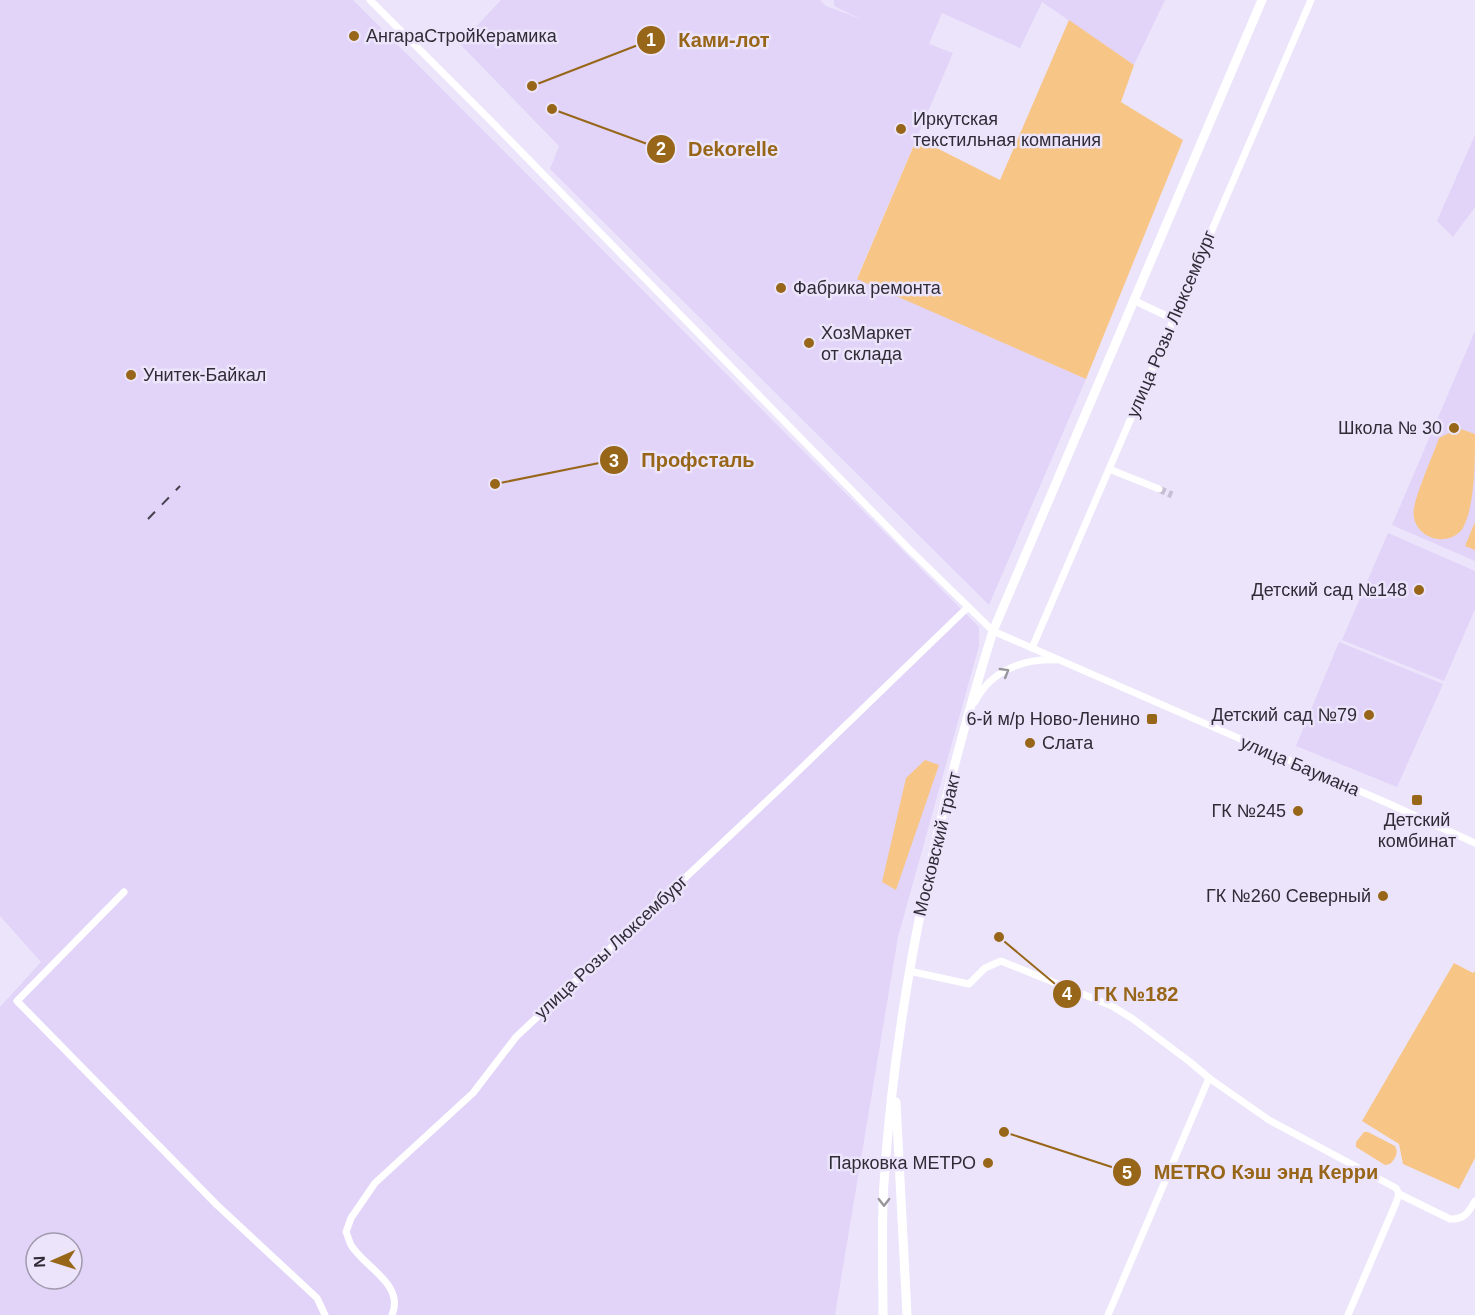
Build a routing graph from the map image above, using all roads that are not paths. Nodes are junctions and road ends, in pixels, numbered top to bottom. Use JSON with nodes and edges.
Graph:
{"nodes":[{"id":1,"x":370,"y":0,"type":"edge"},
{"id":2,"x":1262,"y":0,"type":"edge"},
{"id":3,"x":1311,"y":0,"type":"edge"},
{"id":4,"x":1133,"y":300,"type":"junction"},
{"id":5,"x":1173,"y":319,"type":"junction"},
{"id":6,"x":1109,"y":469,"type":"junction"},
{"id":7,"x":1159,"y":489,"type":"tunnel mouth"},
{"id":8,"x":968,"y":607,"type":"junction"},
{"id":9,"x":993,"y":631,"type":"junction"},
{"id":10,"x":1032,"y":648,"type":"junction"},
{"id":11,"x":1061,"y":661,"type":"junction"},
{"id":12,"x":969,"y":715,"type":"junction"},
{"id":13,"x":1475,"y":843,"type":"edge"},
{"id":14,"x":124,"y":892,"type":"dead end"},
{"id":15,"x":909,"y":971,"type":"junction"},
{"id":16,"x":896,"y":1060,"type":"junction"},
{"id":17,"x":1209,"y":1078,"type":"junction"},
{"id":18,"x":1399,"y":1194,"type":"junction"},
{"id":19,"x":1475,"y":1201,"type":"edge"},
{"id":20,"x":325,"y":1315,"type":"edge"},
{"id":21,"x":392,"y":1315,"type":"edge"},
{"id":22,"x":883,"y":1315,"type":"edge"},
{"id":23,"x":907,"y":1315,"type":"edge"},
{"id":24,"x":1108,"y":1315,"type":"edge"},
{"id":25,"x":1348,"y":1315,"type":"edge"}],
"edges":[{"from":1,"to":8,"type":"street"},
{"from":2,"to":4,"type":"main road"},
{"from":3,"to":5,"type":"street","name":"улица Розы Люксембург"},
{"from":4,"to":5,"type":"street"},
{"from":4,"to":9,"type":"main road"},
{"from":5,"to":6,"type":"street","name":"улица Розы Люксембург"},
{"from":6,"to":7,"type":"street"},
{"from":6,"to":10,"type":"street","name":"улица Розы Люксембург"},
{"from":8,"to":9,"type":"street"},
{"from":8,"to":21,"type":"street","name":"улица Розы Люксембург"},
{"from":9,"to":10,"type":"street","name":"улица Баумана"},
{"from":9,"to":12,"type":"main road","name":"Московский тракт"},
{"from":10,"to":11,"type":"street","name":"улица Баумана"},
{"from":12,"to":11,"type":"street","one_way":true},
{"from":11,"to":13,"type":"street","name":"улица Баумана"},
{"from":12,"to":15,"type":"main road","name":"Московский тракт"},
{"from":14,"to":20,"type":"street"},
{"from":15,"to":16,"type":"main road","name":"Московский тракт"},
{"from":15,"to":17,"type":"street"},
{"from":16,"to":22,"type":"main road","one_way":true},
{"from":16,"to":23,"type":"main road"},
{"from":17,"to":18,"type":"street"},
{"from":17,"to":24,"type":"street"},
{"from":18,"to":19,"type":"street"},
{"from":18,"to":25,"type":"street"}]}
